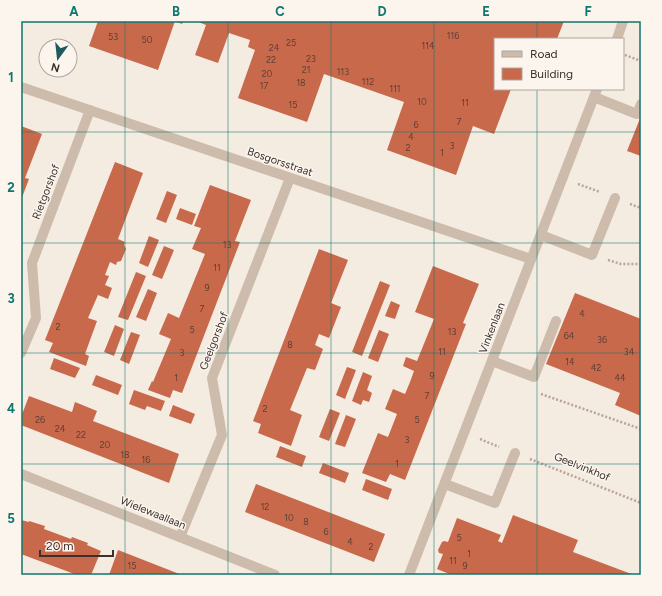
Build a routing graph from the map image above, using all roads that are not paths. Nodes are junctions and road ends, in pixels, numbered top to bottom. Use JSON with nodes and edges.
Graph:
{"nodes":[{"id":1,"x":624,"y":21,"type":"edge"},
{"id":2,"x":617,"y":38,"type":"edge"},
{"id":3,"x":21,"y":87,"type":"edge"},
{"id":4,"x":596,"y":93,"type":"edge"},
{"id":5,"x":641,"y":104,"type":"edge"},
{"id":6,"x":90,"y":110,"type":"junction"},
{"id":7,"x":290,"y":178,"type":"junction"},
{"id":8,"x":615,"y":198,"type":"dead end"},
{"id":9,"x":541,"y":235,"type":"junction"},
{"id":10,"x":531,"y":259,"type":"junction"},
{"id":11,"x":556,"y":321,"type":"dead end"},
{"id":12,"x":21,"y":353,"type":"edge"},
{"id":13,"x":492,"y":361,"type":"junction"},
{"id":14,"x":515,"y":453,"type":"road end"},
{"id":15,"x":21,"y":474,"type":"edge"},
{"id":16,"x":444,"y":484,"type":"junction"},
{"id":17,"x":180,"y":537,"type":"junction"},
{"id":18,"x":275,"y":575,"type":"edge"},
{"id":19,"x":409,"y":575,"type":"edge"}],
"edges":[{"from":1,"to":2,"type":"street"},
{"from":3,"to":6,"type":"street","name":"Bosgorsstraat"},
{"from":4,"to":5,"type":"street"},
{"from":4,"to":9,"type":"street","name":"Vinkenlaan"},
{"from":6,"to":7,"type":"street","name":"Bosgorsstraat"},
{"from":6,"to":12,"type":"street","name":"Rietgorshof"},
{"from":7,"to":10,"type":"street","name":"Bosgorsstraat"},
{"from":7,"to":17,"type":"street","name":"Geelgorshof"},
{"from":8,"to":9,"type":"street"},
{"from":9,"to":10,"type":"street","name":"Vinkenlaan"},
{"from":10,"to":13,"type":"street","name":"Vinkenlaan"},
{"from":11,"to":13,"type":"street"},
{"from":13,"to":16,"type":"street","name":"Vinkenlaan"},
{"from":14,"to":16,"type":"street"},
{"from":15,"to":17,"type":"street","name":"Wielewaallaan"},
{"from":16,"to":19,"type":"street","name":"Vinkenlaan"},
{"from":17,"to":18,"type":"street","name":"Wielewaallaan"}]}
